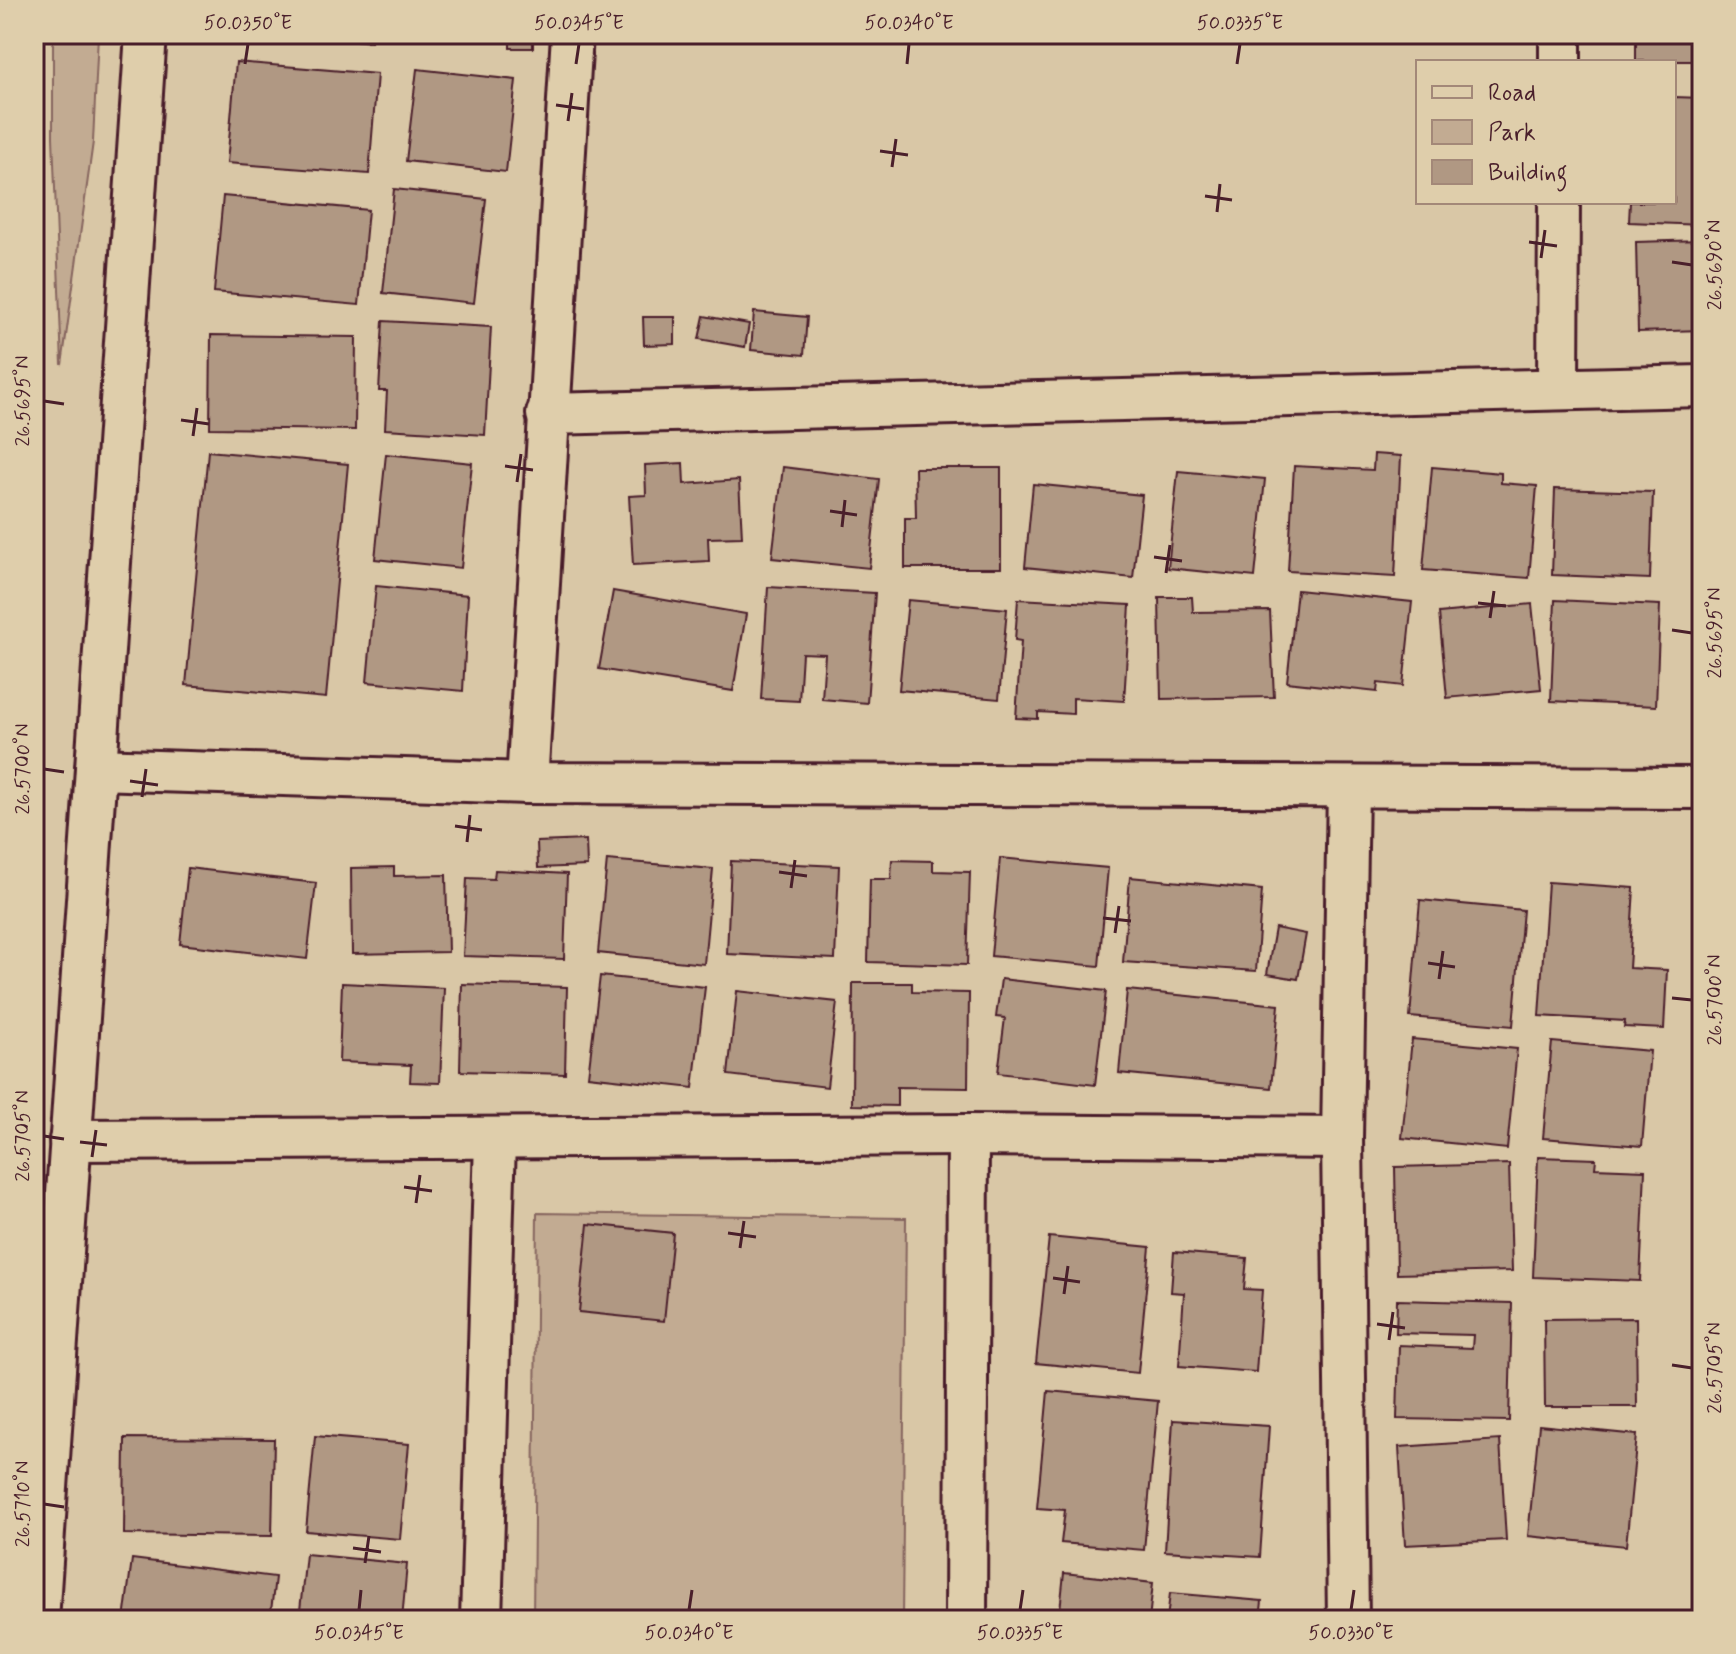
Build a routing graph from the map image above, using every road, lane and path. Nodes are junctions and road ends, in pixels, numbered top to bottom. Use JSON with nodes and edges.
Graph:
{"nodes":[{"id":1,"x":146,"y":34,"type":"edge"},
{"id":2,"x":572,"y":34,"type":"edge"},
{"id":3,"x":1560,"y":34,"type":"edge"},
{"id":4,"x":1560,"y":60,"type":"edge"},
{"id":5,"x":1559,"y":204,"type":"edge"},
{"id":6,"x":1702,"y":386,"type":"edge"},
{"id":7,"x":1558,"y":388,"type":"junction"},
{"id":8,"x":547,"y":414,"type":"junction"},
{"id":9,"x":96,"y":769,"type":"junction"},
{"id":10,"x":527,"y":783,"type":"junction"},
{"id":11,"x":1702,"y":788,"type":"edge"},
{"id":12,"x":1348,"y":789,"type":"junction"},
{"id":13,"x":968,"y":1135,"type":"junction"},
{"id":14,"x":1342,"y":1138,"type":"junction"},
{"id":15,"x":70,"y":1140,"type":"junction"},
{"id":16,"x":495,"y":1140,"type":"junction"},
{"id":17,"x":38,"y":1620,"type":"edge"},
{"id":18,"x":481,"y":1620,"type":"edge"},
{"id":19,"x":966,"y":1620,"type":"edge"},
{"id":20,"x":1348,"y":1620,"type":"edge"}],
"edges":[{"from":1,"to":9,"type":"street"},
{"from":2,"to":8,"type":"street"},
{"from":3,"to":4,"type":"street"},
{"from":5,"to":7,"type":"street"},
{"from":6,"to":7,"type":"street"},
{"from":7,"to":8,"type":"street"},
{"from":8,"to":10,"type":"street"},
{"from":9,"to":10,"type":"street"},
{"from":9,"to":15,"type":"street"},
{"from":10,"to":12,"type":"street"},
{"from":11,"to":12,"type":"street"},
{"from":12,"to":14,"type":"street"},
{"from":13,"to":14,"type":"street"},
{"from":13,"to":16,"type":"street"},
{"from":13,"to":19,"type":"street"},
{"from":14,"to":20,"type":"street"},
{"from":15,"to":16,"type":"street"},
{"from":15,"to":17,"type":"street"},
{"from":16,"to":18,"type":"street"}]}
